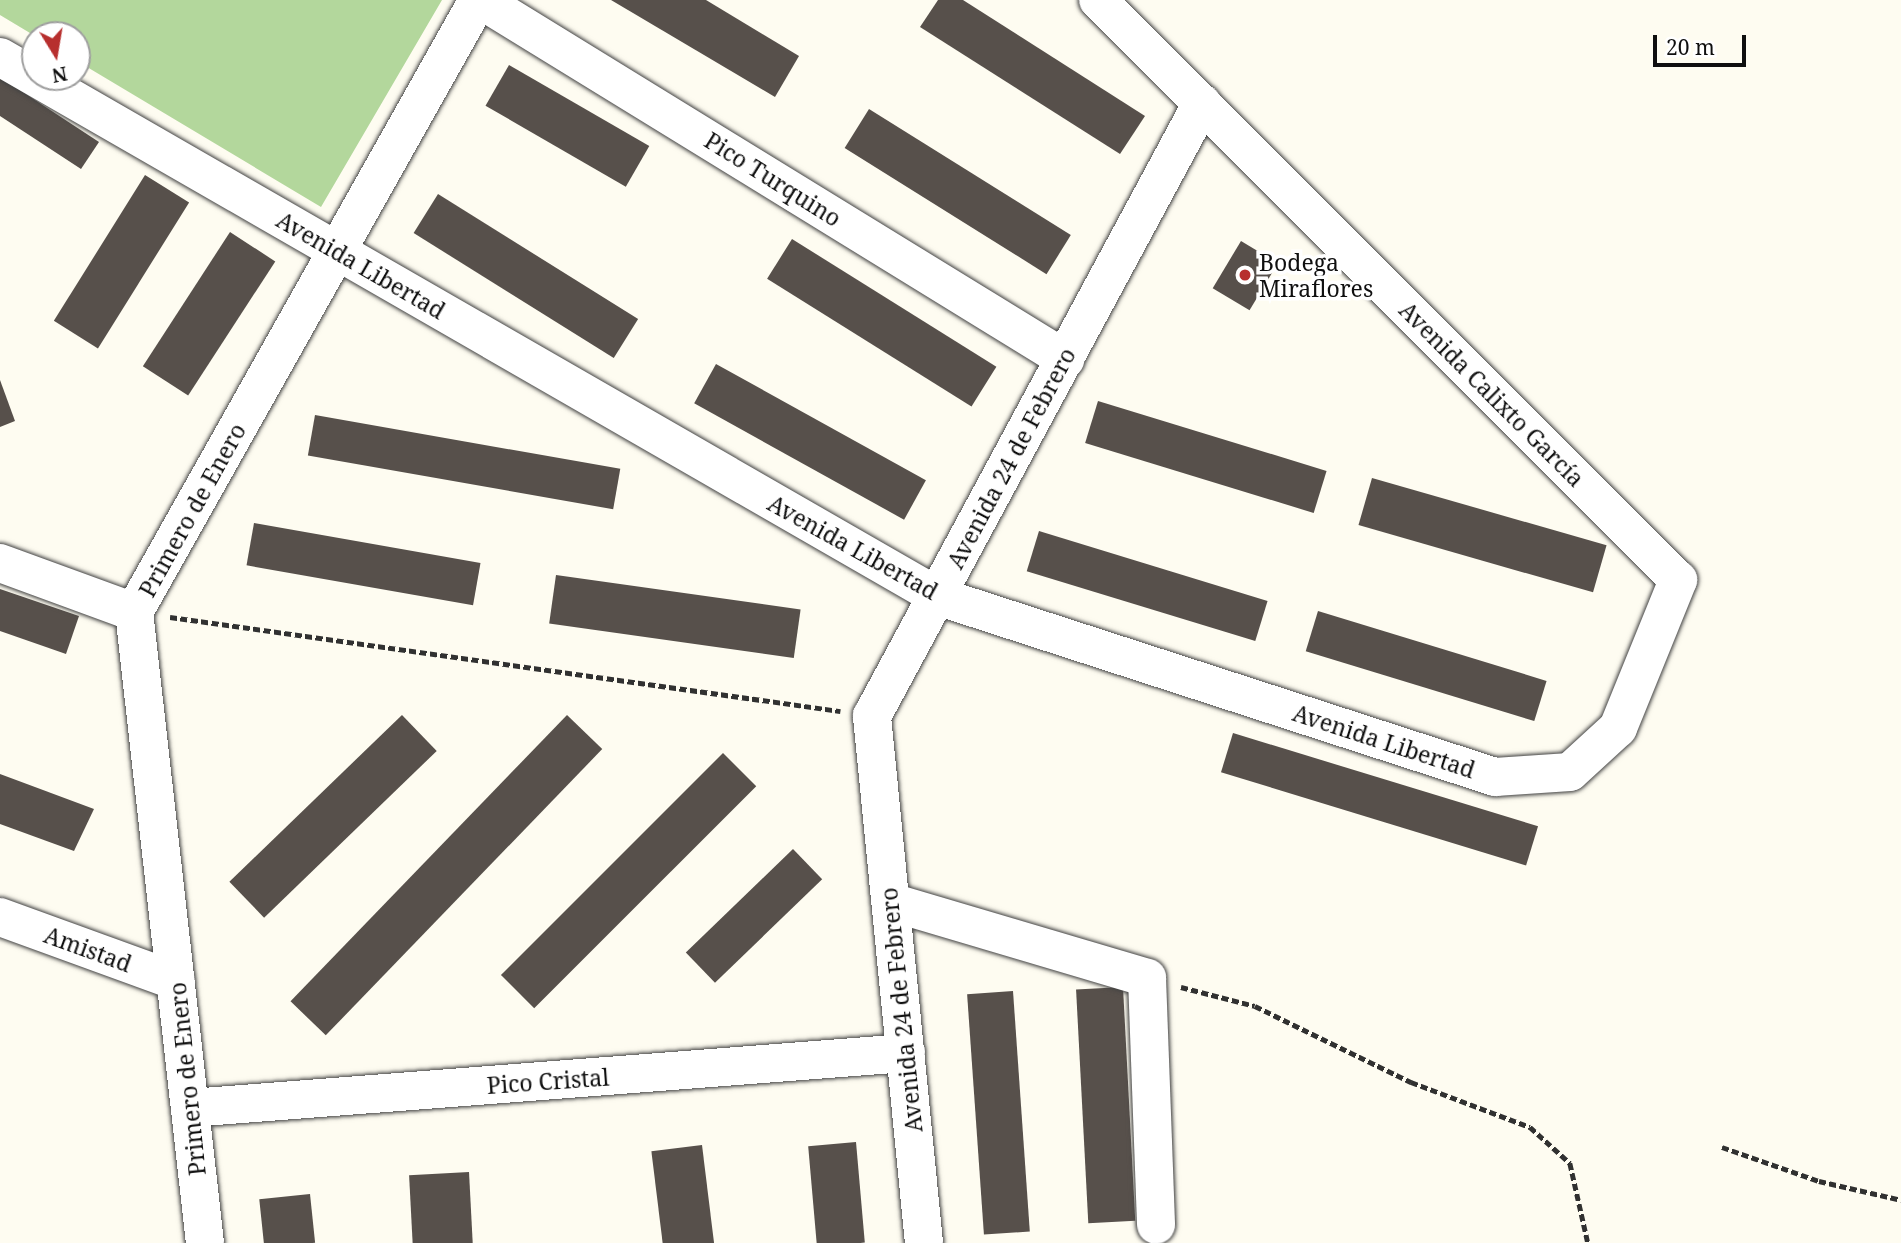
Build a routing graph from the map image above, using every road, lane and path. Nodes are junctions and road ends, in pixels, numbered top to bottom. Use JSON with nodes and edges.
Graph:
{"nodes":[{"id":1,"x":480,"y":0,"type":"edge"},
{"id":2,"x":1098,"y":0,"type":"edge"},
{"id":3,"x":0,"y":57,"type":"edge"},
{"id":4,"x":1202,"y":103,"type":"junction"},
{"id":5,"x":337,"y":251,"type":"junction"},
{"id":6,"x":1065,"y":359,"type":"junction"},
{"id":7,"x":0,"y":563,"type":"edge"},
{"id":8,"x":1678,"y":580,"type":"joint"},
{"id":9,"x":937,"y":596,"type":"junction"},
{"id":10,"x":134,"y":612,"type":"junction"},
{"id":11,"x":872,"y":716,"type":"junction"},
{"id":12,"x":891,"y":902,"type":"junction"},
{"id":13,"x":0,"y":916,"type":"edge"},
{"id":14,"x":1147,"y":978,"type":"junction"},
{"id":15,"x":176,"y":981,"type":"junction"},
{"id":16,"x":906,"y":1054,"type":"junction"},
{"id":17,"x":190,"y":1108,"type":"junction"},
{"id":18,"x":1722,"y":1147,"type":"dead end"},
{"id":19,"x":1901,"y":1200,"type":"edge"},
{"id":20,"x":1156,"y":1226,"type":"dead end"},
{"id":21,"x":205,"y":1243,"type":"edge"},
{"id":22,"x":924,"y":1243,"type":"edge"},
{"id":23,"x":1588,"y":1243,"type":"edge"}],
"edges":[{"from":1,"to":5,"type":"street","name":"Primero de Enero"},
{"from":1,"to":6,"type":"street","name":"Pico Turquino"},
{"from":2,"to":4,"type":"street","name":"Avenida Calixto García"},
{"from":3,"to":5,"type":"street","name":"Avenida Libertad"},
{"from":4,"to":6,"type":"street","name":"Avenida 24 de Febrero"},
{"from":4,"to":8,"type":"street","name":"Avenida Calixto García"},
{"from":5,"to":9,"type":"street","name":"Avenida Libertad"},
{"from":5,"to":10,"type":"street","name":"Primero de Enero"},
{"from":6,"to":9,"type":"street","name":"Avenida 24 de Febrero"},
{"from":7,"to":10,"type":"street"},
{"from":8,"to":9,"type":"street","name":"Avenida Libertad"},
{"from":9,"to":11,"type":"street","name":"Avenida 24 de Febrero"},
{"from":10,"to":11,"type":"path"},
{"from":10,"to":15,"type":"street","name":"Primero de Enero"},
{"from":11,"to":12,"type":"street","name":"Avenida 24 de Febrero"},
{"from":12,"to":14,"type":"street"},
{"from":12,"to":16,"type":"street","name":"Avenida 24 de Febrero"},
{"from":13,"to":15,"type":"street","name":"Amistad"},
{"from":14,"to":20,"type":"street"},
{"from":14,"to":23,"type":"path"},
{"from":15,"to":17,"type":"street","name":"Primero de Enero"},
{"from":16,"to":17,"type":"street","name":"Pico Cristal"},
{"from":16,"to":22,"type":"street","name":"Avenida 24 de Febrero"},
{"from":17,"to":21,"type":"street","name":"Primero de Enero"},
{"from":18,"to":19,"type":"path"}]}
